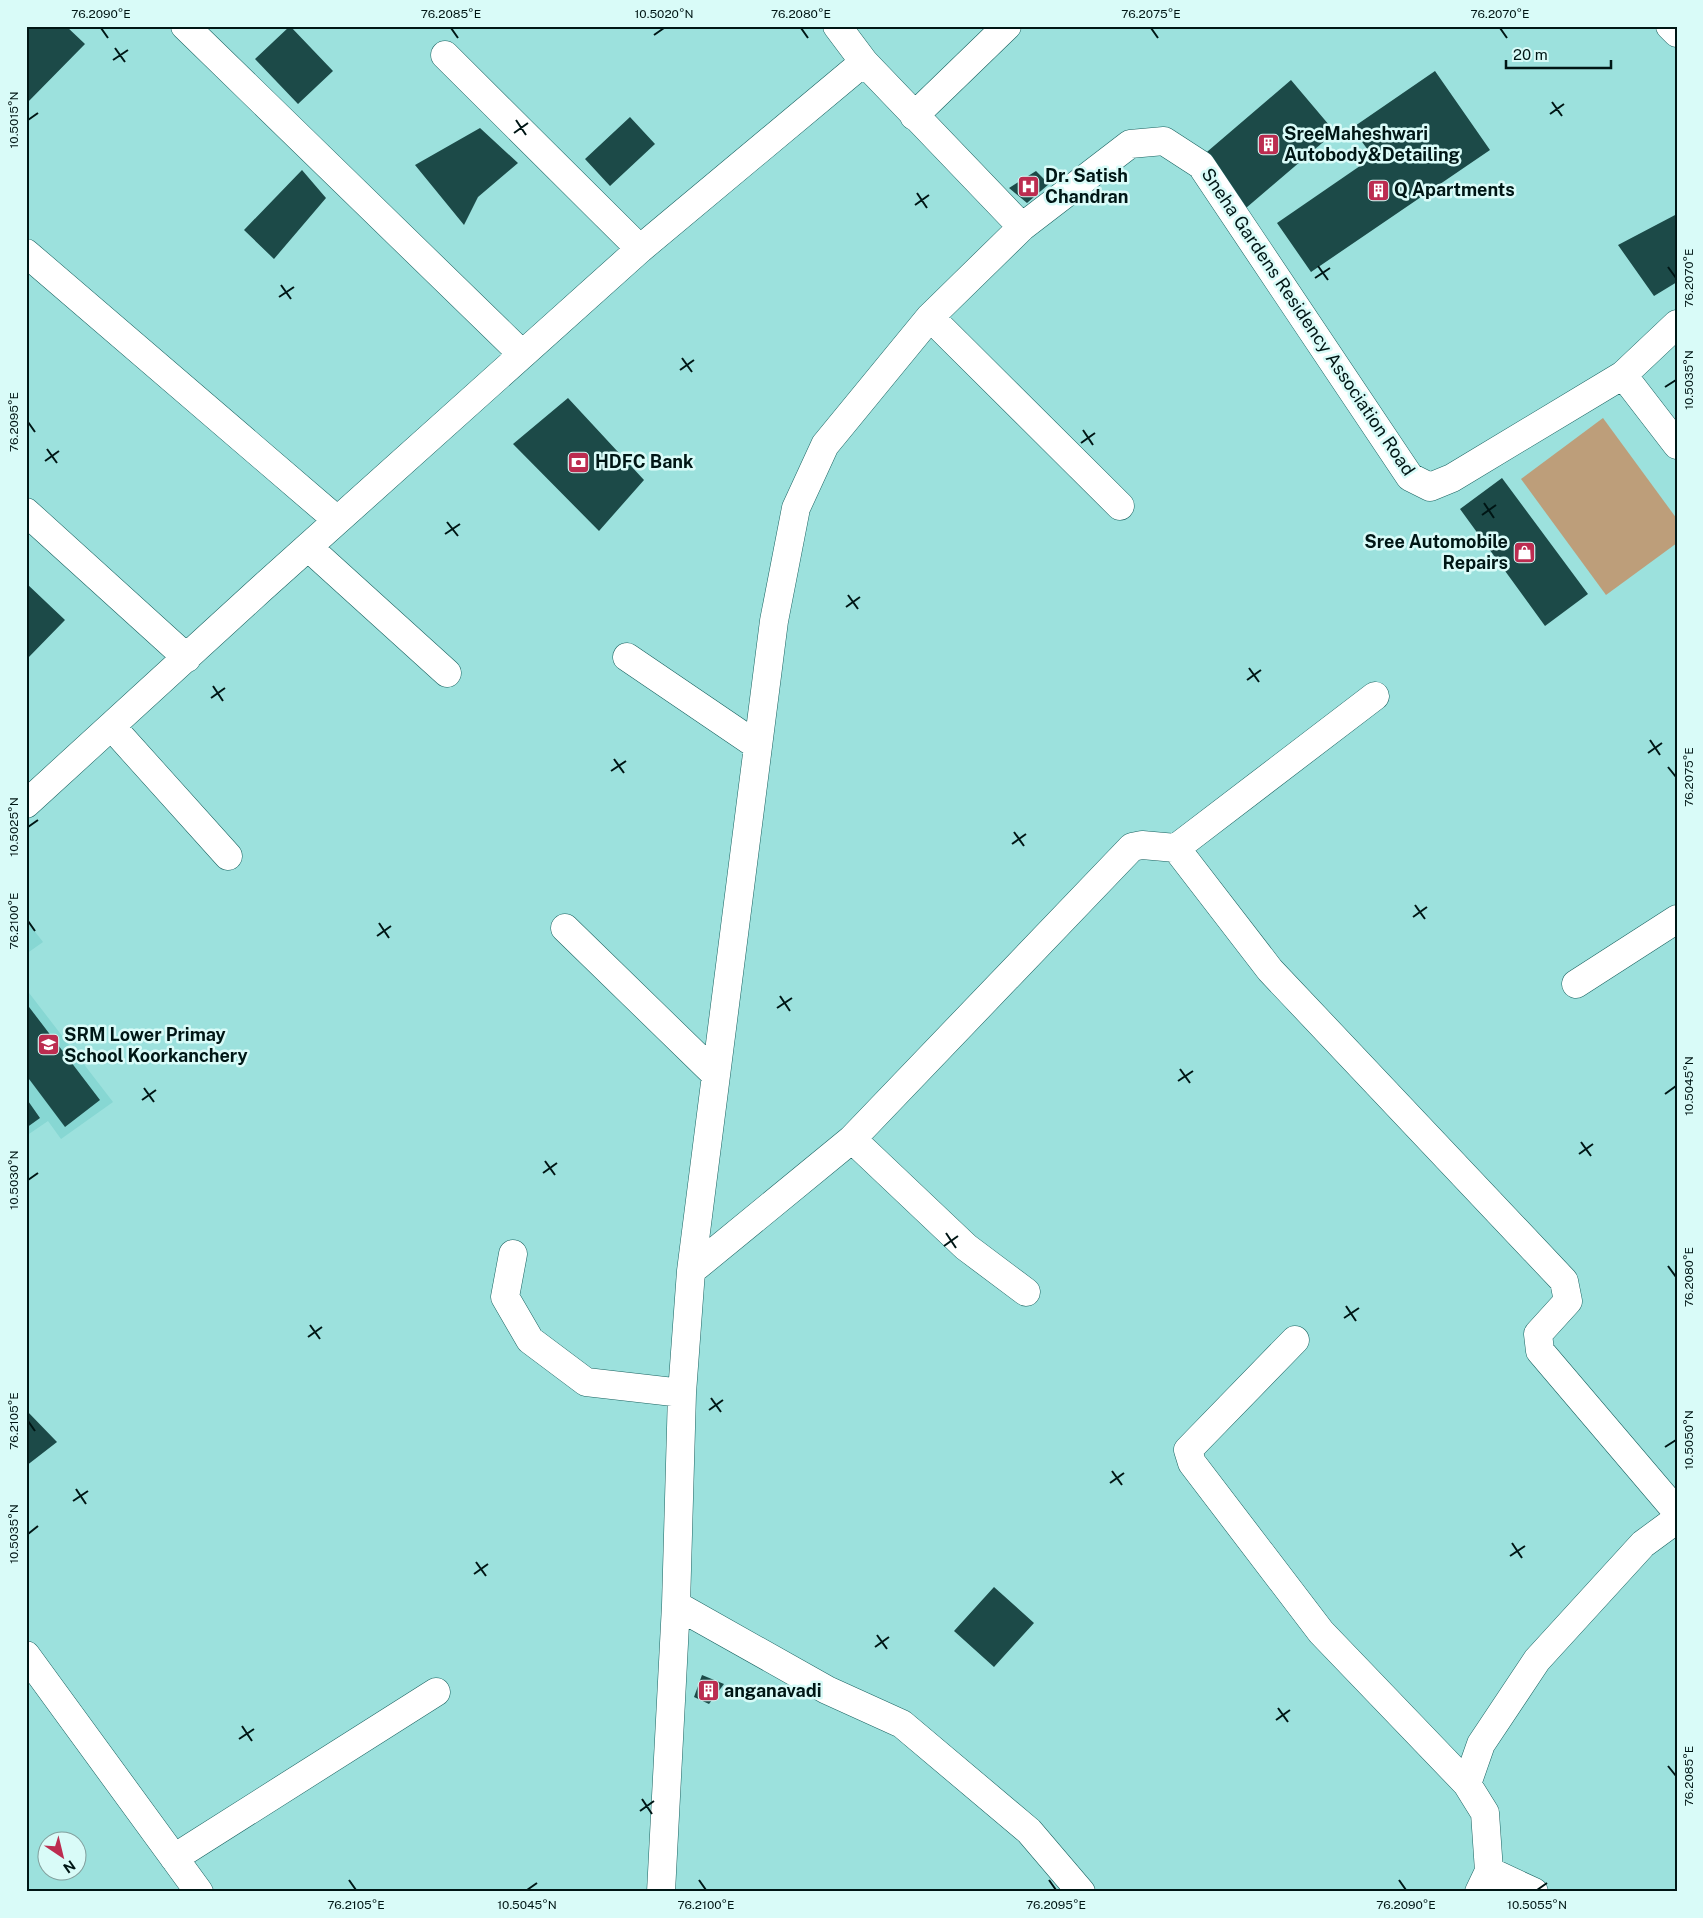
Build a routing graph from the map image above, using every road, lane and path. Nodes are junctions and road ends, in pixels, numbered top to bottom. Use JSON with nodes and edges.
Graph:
{"nodes":[{"id":1,"x":185,"y":26,"type":"edge"},
{"id":2,"x":837,"y":26,"type":"edge"},
{"id":3,"x":1007,"y":26,"type":"edge"},
{"id":4,"x":1670,"y":26,"type":"edge"},
{"id":5,"x":1677,"y":33,"type":"edge"},
{"id":6,"x":445,"y":55,"type":"dead end"},
{"id":7,"x":864,"y":62,"type":"junction"},
{"id":8,"x":914,"y":116,"type":"junction"},
{"id":9,"x":1022,"y":227,"type":"junction"},
{"id":10,"x":640,"y":249,"type":"junction"},
{"id":11,"x":26,"y":253,"type":"edge"},
{"id":12,"x":930,"y":317,"type":"junction"},
{"id":13,"x":1677,"y":324,"type":"edge"},
{"id":14,"x":522,"y":354,"type":"junction"},
{"id":15,"x":1623,"y":375,"type":"junction"},
{"id":16,"x":1677,"y":445,"type":"edge"},
{"id":17,"x":1120,"y":506,"type":"dead end"},
{"id":18,"x":26,"y":512,"type":"edge"},
{"id":19,"x":337,"y":520,"type":"junction"},
{"id":20,"x":308,"y":547,"type":"junction"},
{"id":21,"x":626,"y":657,"type":"dead end"},
{"id":22,"x":188,"y":658,"type":"junction"},
{"id":23,"x":447,"y":674,"type":"dead end"},
{"id":24,"x":1376,"y":696,"type":"dead end"},
{"id":25,"x":112,"y":727,"type":"junction"},
{"id":26,"x":758,"y":746,"type":"junction"},
{"id":27,"x":26,"y":804,"type":"edge"},
{"id":28,"x":1176,"y":848,"type":"junction"},
{"id":29,"x":228,"y":856,"type":"dead end"},
{"id":30,"x":1677,"y":920,"type":"edge"},
{"id":31,"x":565,"y":928,"type":"dead end"},
{"id":32,"x":1576,"y":984,"type":"dead end"},
{"id":33,"x":716,"y":1075,"type":"junction"},
{"id":34,"x":852,"y":1139,"type":"junction"},
{"id":35,"x":513,"y":1254,"type":"dead end"},
{"id":36,"x":691,"y":1271,"type":"junction"},
{"id":37,"x":1026,"y":1292,"type":"dead end"},
{"id":38,"x":1295,"y":1340,"type":"dead end"},
{"id":39,"x":682,"y":1393,"type":"junction"},
{"id":40,"x":1677,"y":1512,"type":"edge"},
{"id":41,"x":1677,"y":1519,"type":"edge"},
{"id":42,"x":676,"y":1605,"type":"junction"},
{"id":43,"x":26,"y":1656,"type":"edge"},
{"id":44,"x":436,"y":1692,"type":"dead end"},
{"id":45,"x":1467,"y":1784,"type":"junction"},
{"id":46,"x":174,"y":1858,"type":"junction"},
{"id":47,"x":1484,"y":1881,"type":"edge"},
{"id":48,"x":199,"y":1892,"type":"edge"},
{"id":49,"x":661,"y":1892,"type":"edge"},
{"id":50,"x":1081,"y":1892,"type":"edge"},
{"id":51,"x":1534,"y":1892,"type":"edge"}],
"edges":[{"from":1,"to":14,"type":"street"},
{"from":2,"to":7,"type":"street"},
{"from":3,"to":8,"type":"street"},
{"from":4,"to":5,"type":"street"},
{"from":6,"to":10,"type":"street"},
{"from":7,"to":8,"type":"street"},
{"from":7,"to":10,"type":"street"},
{"from":8,"to":9,"type":"street"},
{"from":9,"to":12,"type":"street"},
{"from":9,"to":15,"type":"street","name":"Sneha Gardens Residency Association Road"},
{"from":10,"to":14,"type":"street"},
{"from":11,"to":19,"type":"street"},
{"from":12,"to":17,"type":"street"},
{"from":12,"to":26,"type":"street"},
{"from":13,"to":15,"type":"street","name":"Sneha Gardens Residency Association Road"},
{"from":14,"to":19,"type":"street"},
{"from":15,"to":16,"type":"street"},
{"from":18,"to":22,"type":"street"},
{"from":19,"to":20,"type":"street"},
{"from":20,"to":22,"type":"street"},
{"from":20,"to":23,"type":"street"},
{"from":21,"to":26,"type":"street"},
{"from":22,"to":25,"type":"street"},
{"from":24,"to":28,"type":"street"},
{"from":25,"to":27,"type":"street"},
{"from":25,"to":29,"type":"street"},
{"from":26,"to":33,"type":"street"},
{"from":28,"to":34,"type":"street"},
{"from":28,"to":40,"type":"street"},
{"from":30,"to":32,"type":"street"},
{"from":31,"to":33,"type":"street"},
{"from":33,"to":36,"type":"street"},
{"from":34,"to":36,"type":"street"},
{"from":34,"to":37,"type":"street"},
{"from":35,"to":39,"type":"street"},
{"from":36,"to":39,"type":"street"},
{"from":38,"to":45,"type":"street"},
{"from":39,"to":42,"type":"street"},
{"from":41,"to":45,"type":"street"},
{"from":42,"to":49,"type":"street"},
{"from":42,"to":50,"type":"street"},
{"from":43,"to":46,"type":"street"},
{"from":44,"to":46,"type":"street"},
{"from":45,"to":47,"type":"street"},
{"from":46,"to":48,"type":"street"},
{"from":47,"to":51,"type":"street"}]}
